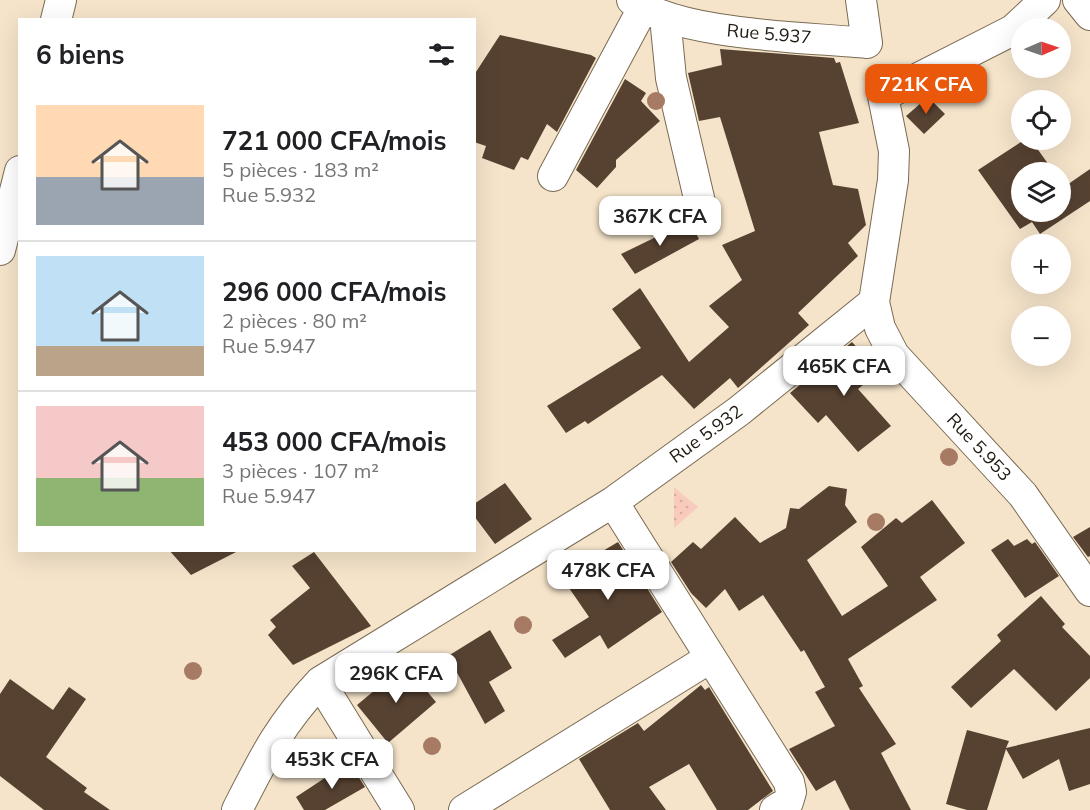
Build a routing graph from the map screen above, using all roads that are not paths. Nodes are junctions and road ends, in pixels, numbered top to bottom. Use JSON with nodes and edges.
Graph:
{"nodes":[{"id":1,"x":61,"y":0,"type":"edge"},
{"id":2,"x":861,"y":0,"type":"edge"},
{"id":3,"x":1046,"y":0,"type":"edge"},
{"id":4,"x":1078,"y":0,"type":"edge"},
{"id":5,"x":647,"y":8,"type":"edge"},
{"id":6,"x":1090,"y":15,"type":"edge"},
{"id":7,"x":56,"y":18,"type":"edge"},
{"id":8,"x":553,"y":176,"type":"dead end"},
{"id":9,"x":18,"y":179,"type":"edge"},
{"id":10,"x":702,"y":211,"type":"dead end"},
{"id":11,"x":0,"y":250,"type":"edge"},
{"id":12,"x":874,"y":302,"type":"junction"},
{"id":13,"x":613,"y":502,"type":"junction"},
{"id":14,"x":1090,"y":591,"type":"edge"},
{"id":15,"x":710,"y":658,"type":"junction"},
{"id":16,"x":320,"y":682,"type":"junction"},
{"id":17,"x":237,"y":810,"type":"edge"},
{"id":18,"x":399,"y":810,"type":"edge"},
{"id":19,"x":464,"y":810,"type":"edge"},
{"id":20,"x":775,"y":810,"type":"edge"}],
"edges":[{"from":1,"to":7,"type":"street"},
{"from":2,"to":5,"type":"street","name":"Rue 5.937"},
{"from":3,"to":12,"type":"street"},
{"from":4,"to":6,"type":"street"},
{"from":5,"to":8,"type":"street"},
{"from":5,"to":10,"type":"street"},
{"from":9,"to":11,"type":"street"},
{"from":12,"to":13,"type":"street","name":"Rue 5.932"},
{"from":12,"to":14,"type":"street","name":"Rue 5.953"},
{"from":13,"to":15,"type":"street"},
{"from":13,"to":16,"type":"street","name":"Rue 5.932"},
{"from":15,"to":19,"type":"street"},
{"from":15,"to":20,"type":"street"},
{"from":16,"to":17,"type":"street","name":"Rue 5.932"},
{"from":16,"to":18,"type":"street"}]}
